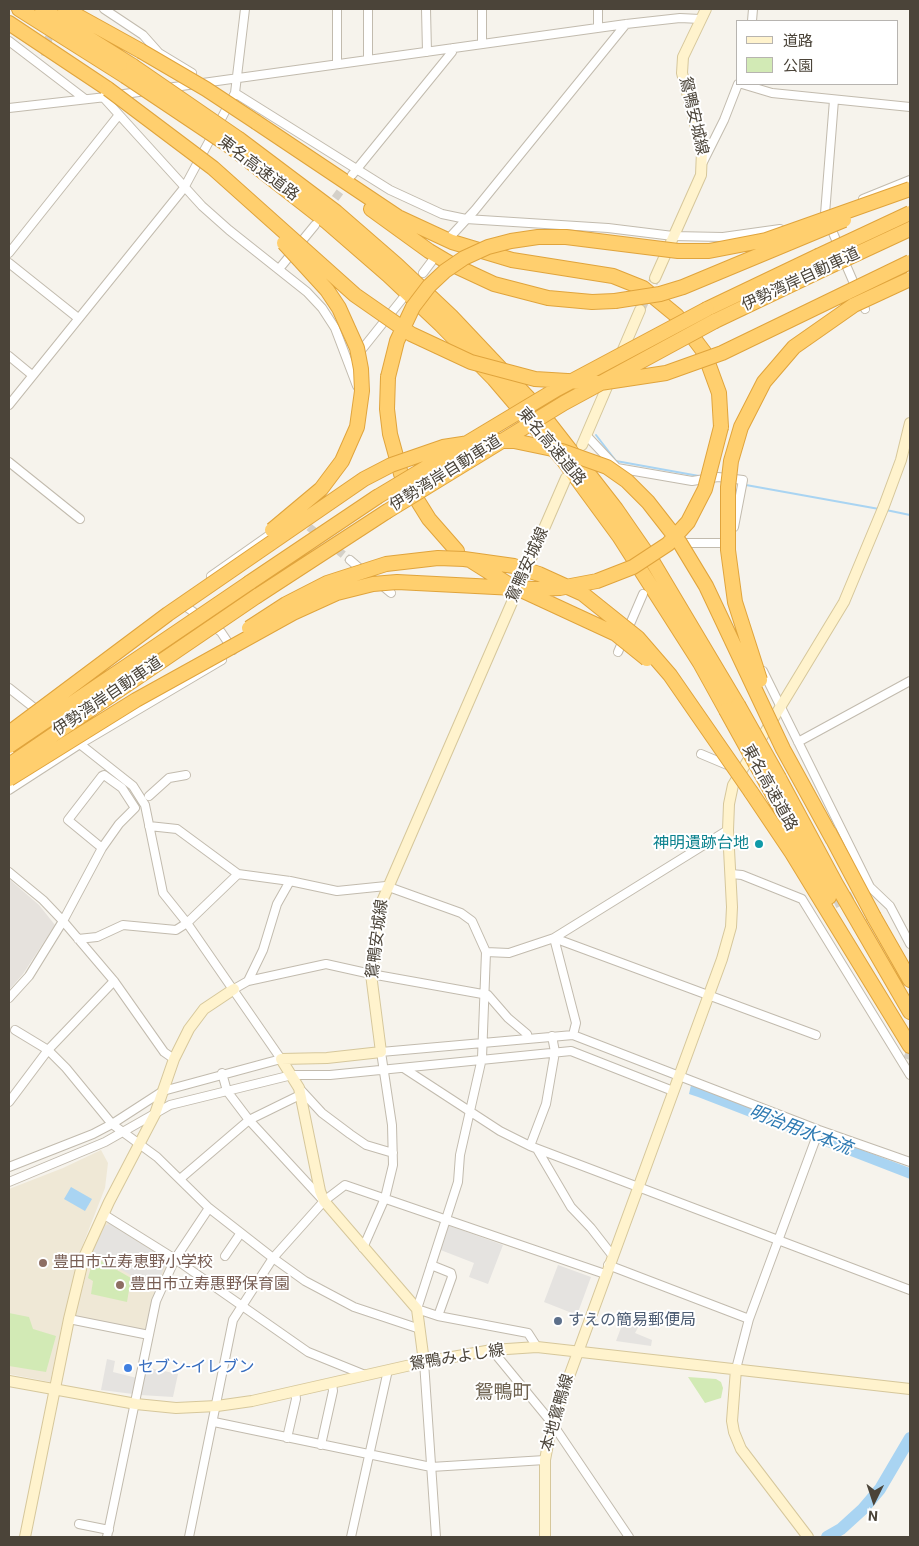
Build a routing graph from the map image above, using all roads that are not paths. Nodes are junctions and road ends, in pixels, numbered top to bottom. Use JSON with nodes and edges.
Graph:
{"nodes":[{"id":1,"x":19,"y":9,"type":"edge"},
{"id":2,"x":42,"y":9,"type":"edge"},
{"id":3,"x":64,"y":9,"type":"edge"},
{"id":4,"x":104,"y":9,"type":"edge"},
{"id":5,"x":245,"y":9,"type":"edge"},
{"id":6,"x":337,"y":9,"type":"edge"},
{"id":7,"x":368,"y":9,"type":"edge"},
{"id":8,"x":426,"y":9,"type":"edge"},
{"id":9,"x":482,"y":9,"type":"edge"},
{"id":10,"x":598,"y":9,"type":"edge"},
{"id":11,"x":706,"y":9,"type":"edge"},
{"id":12,"x":700,"y":19,"type":"junction"},
{"id":13,"x":9,"y":23,"type":"edge"},
{"id":14,"x":626,"y":24,"type":"junction"},
{"id":15,"x":598,"y":28,"type":"junction"},
{"id":16,"x":9,"y":41,"type":"edge"},
{"id":17,"x":482,"y":44,"type":"junction"},
{"id":18,"x":453,"y":48,"type":"junction"},
{"id":19,"x":427,"y":52,"type":"junction"},
{"id":20,"x":45,"y":56,"type":"tunnel mouth"},
{"id":21,"x":368,"y":60,"type":"junction"},
{"id":22,"x":338,"y":64,"type":"junction"},
{"id":23,"x":43,"y":66,"type":"junction"},
{"id":24,"x":129,"y":71,"type":"junction"},
{"id":25,"x":237,"y":78,"type":"junction"},
{"id":26,"x":206,"y":82,"type":"junction"},
{"id":27,"x":738,"y":85,"type":"edge"},
{"id":28,"x":745,"y":85,"type":"edge"},
{"id":29,"x":106,"y":93,"type":"junction"},
{"id":30,"x":236,"y":93,"type":"junction"},
{"id":31,"x":85,"y":99,"type":"junction"},
{"id":32,"x":834,"y":100,"type":"junction"},
{"id":33,"x":910,"y":107,"type":"edge"},
{"id":34,"x":9,"y":108,"type":"edge"},
{"id":35,"x":118,"y":116,"type":"junction"},
{"id":36,"x":271,"y":132,"type":"junction"},
{"id":37,"x":170,"y":135,"type":"junction"},
{"id":38,"x":703,"y":162,"type":"junction"},
{"id":39,"x":358,"y":169,"type":"junction"},
{"id":40,"x":352,"y":176,"type":"tunnel mouth"},
{"id":41,"x":910,"y":180,"type":"edge"},
{"id":42,"x":184,"y":188,"type":"junction"},
{"id":43,"x":910,"y":190,"type":"edge"},
{"id":44,"x":910,"y":213,"type":"edge"},
{"id":45,"x":825,"y":214,"type":"junction"},
{"id":46,"x":466,"y":220,"type":"junction"},
{"id":47,"x":315,"y":225,"type":"dead end"},
{"id":48,"x":910,"y":229,"type":"edge"},
{"id":49,"x":451,"y":236,"type":"dead end"},
{"id":50,"x":673,"y":236,"type":"junction"},
{"id":51,"x":9,"y":253,"type":"edge"},
{"id":52,"x":432,"y":261,"type":"dead end"},
{"id":53,"x":910,"y":262,"type":"edge"},
{"id":54,"x":9,"y":263,"type":"edge"},
{"id":55,"x":279,"y":269,"type":"junction"},
{"id":56,"x":423,"y":273,"type":"dead end"},
{"id":57,"x":655,"y":278,"type":"tunnel mouth"},
{"id":58,"x":910,"y":279,"type":"edge"},
{"id":59,"x":403,"y":298,"type":"dead end"},
{"id":60,"x":865,"y":309,"type":"dead end"},
{"id":61,"x":640,"y":310,"type":"tunnel mouth"},
{"id":62,"x":711,"y":315,"type":"junction"},
{"id":63,"x":78,"y":318,"type":"junction"},
{"id":64,"x":9,"y":356,"type":"edge"},
{"id":65,"x":350,"y":365,"type":"junction"},
{"id":66,"x":32,"y":375,"type":"junction"},
{"id":67,"x":9,"y":405,"type":"edge"},
{"id":68,"x":910,"y":423,"type":"edge"},
{"id":69,"x":586,"y":435,"type":"junction"},
{"id":70,"x":582,"y":445,"type":"dead end"},
{"id":71,"x":9,"y":462,"type":"edge"},
{"id":72,"x":566,"y":478,"type":"dead end"},
{"id":73,"x":294,"y":516,"type":"junction"},
{"id":74,"x":80,"y":519,"type":"dead end"},
{"id":75,"x":309,"y":527,"type":"tunnel mouth"},
{"id":76,"x":732,"y":543,"type":"junction"},
{"id":77,"x":667,"y":546,"type":"dead end"},
{"id":78,"x":350,"y":560,"type":"tunnel mouth"},
{"id":79,"x":391,"y":593,"type":"dead end"},
{"id":80,"x":643,"y":594,"type":"dead end"},
{"id":81,"x":178,"y":600,"type":"junction"},
{"id":82,"x":168,"y":614,"type":"junction"},
{"id":83,"x":618,"y":652,"type":"dead end"},
{"id":84,"x":910,"y":681,"type":"edge"},
{"id":85,"x":9,"y":689,"type":"edge"},
{"id":86,"x":136,"y":700,"type":"junction"},
{"id":87,"x":33,"y":708,"type":"junction"},
{"id":88,"x":779,"y":708,"type":"junction"},
{"id":89,"x":702,"y":721,"type":"junction"},
{"id":90,"x":9,"y":726,"type":"edge"},
{"id":91,"x":9,"y":733,"type":"edge"},
{"id":92,"x":798,"y":742,"type":"junction"},
{"id":93,"x":80,"y":744,"type":"junction"},
{"id":94,"x":9,"y":746,"type":"edge"},
{"id":95,"x":701,"y":754,"type":"dead end"},
{"id":96,"x":9,"y":764,"type":"edge"},
{"id":97,"x":741,"y":771,"type":"junction"},
{"id":98,"x":186,"y":776,"type":"dead end"},
{"id":99,"x":9,"y":779,"type":"edge"},
{"id":100,"x":773,"y":781,"type":"junction"},
{"id":101,"x":9,"y":790,"type":"edge"},
{"id":102,"x":149,"y":796,"type":"dead end"},
{"id":103,"x":149,"y":826,"type":"junction"},
{"id":104,"x":728,"y":830,"type":"junction"},
{"id":105,"x":833,"y":840,"type":"junction"},
{"id":106,"x":102,"y":848,"type":"junction"},
{"id":107,"x":9,"y":872,"type":"edge"},
{"id":108,"x":238,"y":874,"type":"junction"},
{"id":109,"x":731,"y":874,"type":"junction"},
{"id":110,"x":290,"y":881,"type":"junction"},
{"id":111,"x":386,"y":886,"type":"junction"},
{"id":112,"x":823,"y":910,"type":"tunnel mouth"},
{"id":113,"x":814,"y":916,"type":"junction"},
{"id":114,"x":63,"y":921,"type":"junction"},
{"id":115,"x":187,"y":923,"type":"junction"},
{"id":116,"x":78,"y":938,"type":"junction"},
{"id":117,"x":554,"y":938,"type":"junction"},
{"id":118,"x":910,"y":944,"type":"edge"},
{"id":119,"x":486,"y":952,"type":"junction"},
{"id":120,"x":371,"y":974,"type":"junction"},
{"id":121,"x":910,"y":980,"type":"edge"},
{"id":122,"x":248,"y":981,"type":"junction"},
{"id":123,"x":114,"y":982,"type":"junction"},
{"id":124,"x":234,"y":989,"type":"junction"},
{"id":125,"x":484,"y":994,"type":"junction"},
{"id":126,"x":710,"y":994,"type":"junction"},
{"id":127,"x":9,"y":998,"type":"edge"},
{"id":128,"x":910,"y":1012,"type":"edge"},
{"id":129,"x":15,"y":1030,"type":"dead end"},
{"id":130,"x":573,"y":1035,"type":"junction"},
{"id":131,"x":816,"y":1035,"type":"dead end"},
{"id":132,"x":552,"y":1036,"type":"junction"},
{"id":133,"x":528,"y":1038,"type":"junction"},
{"id":134,"x":910,"y":1038,"type":"edge"},
{"id":135,"x":483,"y":1045,"type":"junction"},
{"id":136,"x":48,"y":1050,"type":"junction"},
{"id":137,"x":555,"y":1052,"type":"junction"},
{"id":138,"x":382,"y":1054,"type":"junction"},
{"id":139,"x":906,"y":1056,"type":"edge"},
{"id":140,"x":174,"y":1059,"type":"junction"},
{"id":141,"x":482,"y":1059,"type":"junction"},
{"id":142,"x":282,"y":1061,"type":"junction"},
{"id":143,"x":384,"y":1069,"type":"junction"},
{"id":144,"x":405,"y":1069,"type":"junction"},
{"id":145,"x":222,"y":1073,"type":"junction"},
{"id":146,"x":291,"y":1074,"type":"junction"},
{"id":147,"x":910,"y":1075,"type":"edge"},
{"id":148,"x":679,"y":1076,"type":"junction"},
{"id":149,"x":674,"y":1090,"type":"junction"},
{"id":150,"x":227,"y":1091,"type":"junction"},
{"id":151,"x":299,"y":1092,"type":"junction"},
{"id":152,"x":162,"y":1093,"type":"junction"},
{"id":153,"x":9,"y":1102,"type":"edge"},
{"id":154,"x":470,"y":1112,"type":"junction"},
{"id":155,"x":155,"y":1114,"type":"junction"},
{"id":156,"x":249,"y":1120,"type":"junction"},
{"id":157,"x":112,"y":1124,"type":"junction"},
{"id":158,"x":819,"y":1130,"type":"junction"},
{"id":159,"x":122,"y":1133,"type":"junction"},
{"id":160,"x":138,"y":1143,"type":"junction"},
{"id":161,"x":533,"y":1148,"type":"junction"},
{"id":162,"x":393,"y":1153,"type":"junction"},
{"id":163,"x":910,"y":1162,"type":"edge"},
{"id":164,"x":9,"y":1166,"type":"edge"},
{"id":165,"x":180,"y":1179,"type":"junction"},
{"id":166,"x":9,"y":1182,"type":"edge"},
{"id":167,"x":637,"y":1187,"type":"junction"},
{"id":168,"x":385,"y":1198,"type":"junction"},
{"id":169,"x":324,"y":1201,"type":"junction"},
{"id":170,"x":209,"y":1208,"type":"junction"},
{"id":171,"x":103,"y":1214,"type":"junction"},
{"id":172,"x":445,"y":1220,"type":"junction"},
{"id":173,"x":240,"y":1234,"type":"junction"},
{"id":174,"x":778,"y":1241,"type":"junction"},
{"id":175,"x":363,"y":1248,"type":"junction"},
{"id":176,"x":612,"y":1255,"type":"junction"},
{"id":177,"x":225,"y":1256,"type":"dead end"},
{"id":178,"x":272,"y":1258,"type":"junction"},
{"id":179,"x":175,"y":1259,"type":"junction"},
{"id":180,"x":431,"y":1265,"type":"junction"},
{"id":181,"x":607,"y":1270,"type":"junction"},
{"id":182,"x":910,"y":1290,"type":"edge"},
{"id":183,"x":242,"y":1304,"type":"junction"},
{"id":184,"x":417,"y":1309,"type":"junction"},
{"id":185,"x":438,"y":1316,"type":"junction"},
{"id":186,"x":69,"y":1319,"type":"junction"},
{"id":187,"x":749,"y":1319,"type":"junction"},
{"id":188,"x":420,"y":1329,"type":"junction"},
{"id":189,"x":149,"y":1335,"type":"junction"},
{"id":190,"x":538,"y":1347,"type":"junction"},
{"id":191,"x":492,"y":1350,"type":"junction"},
{"id":192,"x":577,"y":1350,"type":"junction"},
{"id":193,"x":424,"y":1362,"type":"junction"},
{"id":194,"x":736,"y":1369,"type":"junction"},
{"id":195,"x":388,"y":1370,"type":"junction"},
{"id":196,"x":365,"y":1375,"type":"junction"},
{"id":197,"x":9,"y":1380,"type":"edge"},
{"id":198,"x":332,"y":1382,"type":"junction"},
{"id":199,"x":55,"y":1388,"type":"junction"},
{"id":200,"x":910,"y":1389,"type":"edge"},
{"id":201,"x":295,"y":1391,"type":"junction"},
{"id":202,"x":136,"y":1404,"type":"junction"},
{"id":203,"x":217,"y":1406,"type":"junction"},
{"id":204,"x":214,"y":1422,"type":"junction"},
{"id":205,"x":552,"y":1422,"type":"junction"},
{"id":206,"x":288,"y":1438,"type":"junction"},
{"id":207,"x":321,"y":1445,"type":"junction"},
{"id":208,"x":369,"y":1455,"type":"junction"},
{"id":209,"x":545,"y":1460,"type":"junction"},
{"id":210,"x":431,"y":1467,"type":"junction"},
{"id":211,"x":79,"y":1524,"type":"dead end"},
{"id":212,"x":108,"y":1534,"type":"edge"},
{"id":213,"x":25,"y":1537,"type":"edge"},
{"id":214,"x":189,"y":1537,"type":"edge"},
{"id":215,"x":351,"y":1537,"type":"edge"},
{"id":216,"x":436,"y":1537,"type":"edge"},
{"id":217,"x":545,"y":1537,"type":"edge"},
{"id":218,"x":629,"y":1537,"type":"edge"},
{"id":219,"x":807,"y":1537,"type":"edge"}],
"edges":[{"from":1,"to":24,"type":"highway","name":"東名高速道路"},
{"from":2,"to":24,"type":"highway","name":"東名高速道路"},
{"from":3,"to":36,"type":"highway","bridge":true},
{"from":4,"to":26,"type":"street"},
{"from":5,"to":25,"type":"street"},
{"from":6,"to":22,"type":"street"},
{"from":7,"to":21,"type":"street"},
{"from":8,"to":19,"type":"street"},
{"from":9,"to":17,"type":"street"},
{"from":10,"to":15,"type":"street"},
{"from":11,"to":12,"type":"main road","name":"鴛鴨安城線"},
{"from":12,"to":14,"type":"street"},
{"from":12,"to":38,"type":"main road","name":"鴛鴨安城線"},
{"from":13,"to":29,"type":"highway"},
{"from":14,"to":15,"type":"street"},
{"from":14,"to":46,"type":"street"},
{"from":15,"to":17,"type":"street"},
{"from":16,"to":23,"type":"street"},
{"from":17,"to":18,"type":"street"},
{"from":18,"to":19,"type":"street"},
{"from":18,"to":39,"type":"street"},
{"from":19,"to":21,"type":"street"},
{"from":20,"to":23,"type":"street"},
{"from":21,"to":22,"type":"street"},
{"from":22,"to":25,"type":"street"},
{"from":23,"to":31,"type":"street"},
{"from":24,"to":100,"type":"highway","name":"東名高速道路","bridge":true},
{"from":25,"to":26,"type":"street"},
{"from":25,"to":30,"type":"street"},
{"from":26,"to":29,"type":"street"},
{"from":27,"to":38,"type":"street"},
{"from":28,"to":32,"type":"street"},
{"from":29,"to":31,"type":"street"},
{"from":29,"to":35,"type":"street"},
{"from":29,"to":37,"type":"highway","bridge":true},
{"from":30,"to":39,"type":"street"},
{"from":30,"to":42,"type":"street"},
{"from":31,"to":34,"type":"street"},
{"from":32,"to":33,"type":"street"},
{"from":32,"to":45,"type":"street"},
{"from":35,"to":42,"type":"street"},
{"from":35,"to":51,"type":"street"},
{"from":36,"to":43,"type":"highway","bridge":true},
{"from":36,"to":86,"type":"highway","bridge":true},
{"from":37,"to":53,"type":"highway","bridge":true},
{"from":37,"to":82,"type":"highway","bridge":true},
{"from":38,"to":50,"type":"main road","name":"鴛鴨安城線"},
{"from":39,"to":40,"type":"street"},
{"from":39,"to":46,"type":"street"},
{"from":41,"to":45,"type":"street"},
{"from":42,"to":55,"type":"street"},
{"from":42,"to":63,"type":"street"},
{"from":43,"to":89,"type":"highway","bridge":true},
{"from":44,"to":62,"type":"highway","name":"伊勢湾岸自動車道","bridge":true},
{"from":45,"to":50,"type":"street"},
{"from":45,"to":60,"type":"street"},
{"from":46,"to":49,"type":"street"},
{"from":46,"to":50,"type":"street"},
{"from":47,"to":55,"type":"street"},
{"from":48,"to":62,"type":"highway","name":"伊勢湾岸自動車道","bridge":true},
{"from":50,"to":57,"type":"main road","name":"鴛鴨安城線"},
{"from":52,"to":56,"type":"street"},
{"from":54,"to":63,"type":"street"},
{"from":55,"to":65,"type":"street"},
{"from":58,"to":105,"type":"highway","bridge":true},
{"from":59,"to":65,"type":"street"},
{"from":61,"to":69,"type":"main road"},
{"from":62,"to":94,"type":"highway","name":"伊勢湾岸自動車道","bridge":true},
{"from":62,"to":96,"type":"highway","name":"伊勢湾岸自動車道","bridge":true},
{"from":63,"to":66,"type":"street"},
{"from":64,"to":66,"type":"street"},
{"from":65,"to":73,"type":"street"},
{"from":66,"to":67,"type":"street"},
{"from":68,"to":88,"type":"main road","name":"本地鴛鴨線"},
{"from":69,"to":70,"type":"main road"},
{"from":69,"to":76,"type":"street"},
{"from":71,"to":74,"type":"street"},
{"from":72,"to":111,"type":"main road","name":"鴛鴨安城線"},
{"from":73,"to":75,"type":"street"},
{"from":73,"to":81,"type":"street"},
{"from":76,"to":77,"type":"street"},
{"from":76,"to":88,"type":"street"},
{"from":78,"to":79,"type":"street"},
{"from":80,"to":83,"type":"street"},
{"from":81,"to":87,"type":"street"},
{"from":81,"to":93,"type":"street"},
{"from":82,"to":91,"type":"highway","bridge":true},
{"from":82,"to":105,"type":"highway","bridge":true},
{"from":84,"to":92,"type":"street"},
{"from":85,"to":87,"type":"street"},
{"from":86,"to":89,"type":"highway","bridge":true},
{"from":86,"to":99,"type":"highway","bridge":true},
{"from":87,"to":90,"type":"street"},
{"from":87,"to":93,"type":"street"},
{"from":88,"to":92,"type":"street"},
{"from":88,"to":97,"type":"main road","name":"本地鴛鴨線"},
{"from":89,"to":139,"type":"highway","bridge":true},
{"from":92,"to":118,"type":"street"},
{"from":93,"to":101,"type":"street"},
{"from":93,"to":103,"type":"street"},
{"from":95,"to":97,"type":"street"},
{"from":97,"to":104,"type":"main road","name":"本地鴛鴨線"},
{"from":98,"to":102,"type":"street"},
{"from":100,"to":128,"type":"highway","name":"東名高速道路"},
{"from":100,"to":134,"type":"highway","name":"東名高速道路"},
{"from":103,"to":108,"type":"street"},
{"from":103,"to":115,"type":"street"},
{"from":104,"to":109,"type":"main road","name":"本地鴛鴨線"},
{"from":104,"to":117,"type":"street"},
{"from":105,"to":121,"type":"highway","bridge":true},
{"from":106,"to":106,"type":"street"},
{"from":106,"to":114,"type":"street"},
{"from":107,"to":114,"type":"street"},
{"from":108,"to":110,"type":"street"},
{"from":108,"to":115,"type":"street"},
{"from":109,"to":113,"type":"street"},
{"from":109,"to":126,"type":"main road","name":"本地鴛鴨線"},
{"from":110,"to":111,"type":"street"},
{"from":110,"to":122,"type":"street"},
{"from":111,"to":119,"type":"street"},
{"from":111,"to":120,"type":"main road","name":"鴛鴨安城線"},
{"from":112,"to":113,"type":"street"},
{"from":113,"to":139,"type":"street"},
{"from":114,"to":116,"type":"street"},
{"from":114,"to":127,"type":"street"},
{"from":115,"to":116,"type":"street"},
{"from":115,"to":124,"type":"street"},
{"from":116,"to":123,"type":"street"},
{"from":117,"to":119,"type":"street"},
{"from":117,"to":126,"type":"street"},
{"from":117,"to":130,"type":"street"},
{"from":119,"to":125,"type":"street"},
{"from":120,"to":122,"type":"street"},
{"from":120,"to":125,"type":"street"},
{"from":120,"to":138,"type":"main road","name":"鴛鴨安城線"},
{"from":122,"to":124,"type":"street"},
{"from":123,"to":136,"type":"street"},
{"from":123,"to":140,"type":"street"},
{"from":124,"to":140,"type":"main road"},
{"from":124,"to":142,"type":"street"},
{"from":125,"to":133,"type":"street"},
{"from":125,"to":135,"type":"street"},
{"from":126,"to":131,"type":"street"},
{"from":126,"to":148,"type":"main road","name":"本地鴛鴨線"},
{"from":129,"to":136,"type":"street"},
{"from":130,"to":132,"type":"street"},
{"from":130,"to":148,"type":"street"},
{"from":132,"to":133,"type":"street"},
{"from":132,"to":137,"type":"street"},
{"from":133,"to":135,"type":"street"},
{"from":135,"to":138,"type":"street"},
{"from":135,"to":141,"type":"street"},
{"from":136,"to":153,"type":"street"},
{"from":136,"to":157,"type":"street"},
{"from":137,"to":141,"type":"street"},
{"from":137,"to":149,"type":"street"},
{"from":137,"to":161,"type":"street"},
{"from":138,"to":142,"type":"main road"},
{"from":138,"to":143,"type":"street"},
{"from":139,"to":147,"type":"street"},
{"from":140,"to":152,"type":"main road"},
{"from":141,"to":144,"type":"street"},
{"from":141,"to":154,"type":"street"},
{"from":142,"to":145,"type":"street"},
{"from":142,"to":146,"type":"main road"},
{"from":143,"to":144,"type":"street"},
{"from":143,"to":146,"type":"street"},
{"from":143,"to":162,"type":"street"},
{"from":144,"to":154,"type":"street"},
{"from":145,"to":150,"type":"street"},
{"from":145,"to":152,"type":"street"},
{"from":146,"to":150,"type":"street"},
{"from":146,"to":151,"type":"main road"},
{"from":148,"to":149,"type":"main road","name":"本地鴛鴨線"},
{"from":148,"to":158,"type":"street"},
{"from":149,"to":167,"type":"main road","name":"本地鴛鴨線"},
{"from":150,"to":155,"type":"street"},
{"from":150,"to":156,"type":"street"},
{"from":151,"to":156,"type":"street"},
{"from":151,"to":162,"type":"street"},
{"from":151,"to":169,"type":"main road"},
{"from":152,"to":155,"type":"main road"},
{"from":152,"to":157,"type":"street"},
{"from":154,"to":161,"type":"street"},
{"from":154,"to":172,"type":"street"},
{"from":155,"to":159,"type":"street"},
{"from":155,"to":160,"type":"main road"},
{"from":156,"to":165,"type":"street"},
{"from":156,"to":169,"type":"street"},
{"from":157,"to":159,"type":"street"},
{"from":157,"to":164,"type":"street"},
{"from":158,"to":163,"type":"street"},
{"from":158,"to":174,"type":"street"},
{"from":159,"to":160,"type":"street"},
{"from":159,"to":166,"type":"street"},
{"from":160,"to":165,"type":"street"},
{"from":160,"to":171,"type":"main road"},
{"from":161,"to":167,"type":"street"},
{"from":161,"to":176,"type":"street"},
{"from":162,"to":168,"type":"street"},
{"from":165,"to":170,"type":"street"},
{"from":167,"to":174,"type":"street"},
{"from":167,"to":176,"type":"main road","name":"本地鴛鴨線"},
{"from":168,"to":169,"type":"street"},
{"from":168,"to":172,"type":"street"},
{"from":168,"to":175,"type":"street"},
{"from":169,"to":175,"type":"main road"},
{"from":169,"to":178,"type":"street"},
{"from":170,"to":173,"type":"street"},
{"from":170,"to":179,"type":"street"},
{"from":171,"to":179,"type":"street"},
{"from":171,"to":186,"type":"main road"},
{"from":172,"to":180,"type":"street"},
{"from":172,"to":181,"type":"street"},
{"from":173,"to":177,"type":"street"},
{"from":173,"to":178,"type":"street"},
{"from":174,"to":182,"type":"street"},
{"from":174,"to":187,"type":"street"},
{"from":175,"to":184,"type":"main road"},
{"from":176,"to":181,"type":"main road","name":"本地鴛鴨線"},
{"from":178,"to":183,"type":"street"},
{"from":178,"to":188,"type":"street"},
{"from":179,"to":183,"type":"street"},
{"from":179,"to":189,"type":"street"},
{"from":180,"to":184,"type":"street"},
{"from":180,"to":185,"type":"street"},
{"from":181,"to":187,"type":"street"},
{"from":181,"to":192,"type":"main road","name":"本地鴛鴨線"},
{"from":183,"to":196,"type":"street"},
{"from":183,"to":203,"type":"street"},
{"from":184,"to":185,"type":"street"},
{"from":184,"to":188,"type":"main road"},
{"from":185,"to":190,"type":"street"},
{"from":186,"to":189,"type":"street"},
{"from":186,"to":199,"type":"main road"},
{"from":187,"to":194,"type":"street"},
{"from":188,"to":193,"type":"main road"},
{"from":189,"to":202,"type":"street"},
{"from":190,"to":191,"type":"main road","name":"鴛鴨みよし線"},
{"from":190,"to":192,"type":"main road","name":"鴛鴨みよし線"},
{"from":191,"to":193,"type":"main road","name":"鴛鴨みよし線"},
{"from":191,"to":205,"type":"street"},
{"from":192,"to":194,"type":"main road","name":"鴛鴨みよし線"},
{"from":192,"to":205,"type":"main road","name":"本地鴛鴨線"},
{"from":193,"to":195,"type":"main road","name":"鴛鴨みよし線"},
{"from":193,"to":210,"type":"street"},
{"from":194,"to":200,"type":"main road","name":"鴛鴨みよし線"},
{"from":194,"to":219,"type":"main road"},
{"from":195,"to":196,"type":"main road","name":"鴛鴨みよし線"},
{"from":195,"to":208,"type":"street"},
{"from":196,"to":198,"type":"main road","name":"鴛鴨みよし線"},
{"from":197,"to":199,"type":"main road","name":"鴛鴨みよし線"},
{"from":198,"to":201,"type":"main road","name":"鴛鴨みよし線"},
{"from":198,"to":207,"type":"street"},
{"from":199,"to":202,"type":"main road","name":"鴛鴨みよし線"},
{"from":199,"to":213,"type":"main road"},
{"from":201,"to":203,"type":"main road","name":"鴛鴨みよし線"},
{"from":201,"to":206,"type":"street"},
{"from":202,"to":203,"type":"main road","name":"鴛鴨みよし線"},
{"from":202,"to":212,"type":"street"},
{"from":203,"to":204,"type":"street"},
{"from":204,"to":206,"type":"street"},
{"from":204,"to":214,"type":"street"},
{"from":205,"to":209,"type":"main road","name":"本地鴛鴨線"},
{"from":205,"to":218,"type":"street"},
{"from":206,"to":207,"type":"street"},
{"from":207,"to":208,"type":"street"},
{"from":208,"to":210,"type":"street"},
{"from":208,"to":215,"type":"street"},
{"from":209,"to":210,"type":"street"},
{"from":209,"to":217,"type":"main road","name":"本地鴛鴨線"},
{"from":210,"to":216,"type":"street"},
{"from":211,"to":212,"type":"street"}]}
